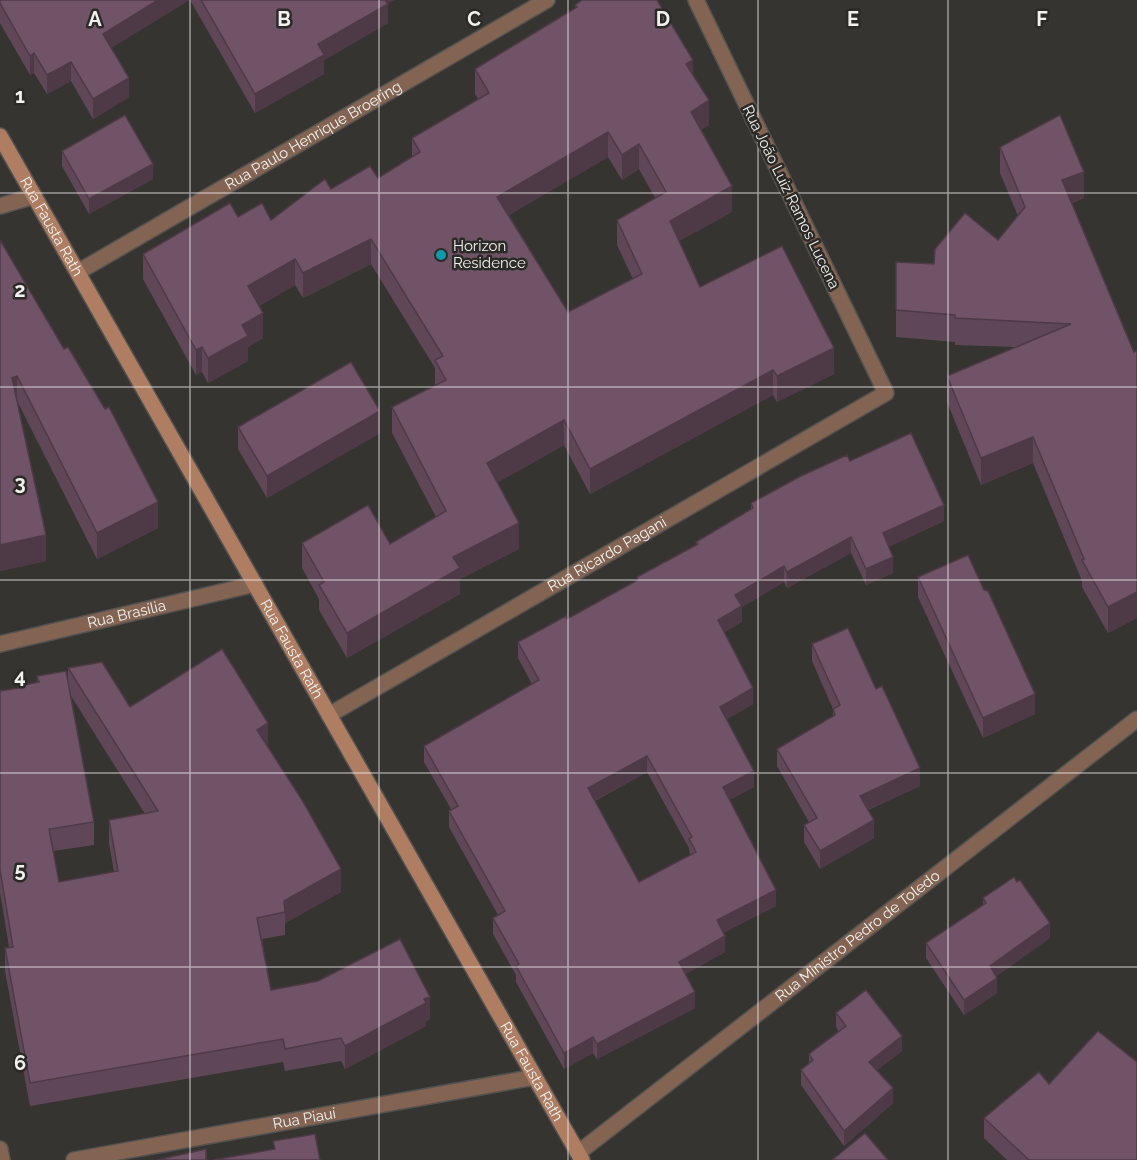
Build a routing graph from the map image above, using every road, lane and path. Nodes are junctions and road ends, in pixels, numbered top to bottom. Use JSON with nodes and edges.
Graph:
{"nodes":[{"id":1,"x":547,"y":0,"type":"edge"},
{"id":2,"x":696,"y":0,"type":"edge"},
{"id":3,"x":0,"y":136,"type":"edge"},
{"id":4,"x":34,"y":196,"type":"junction"},
{"id":5,"x":0,"y":206,"type":"edge"},
{"id":6,"x":78,"y":272,"type":"junction"},
{"id":7,"x":886,"y":393,"type":"joint"},
{"id":8,"x":255,"y":584,"type":"junction"},
{"id":9,"x":0,"y":644,"type":"edge"},
{"id":10,"x":329,"y":715,"type":"junction"},
{"id":11,"x":1137,"y":718,"type":"edge"},
{"id":12,"x":535,"y":1077,"type":"junction"},
{"id":13,"x":0,"y":1149,"type":"edge"},
{"id":14,"x":580,"y":1157,"type":"edge"},
{"id":15,"x":2,"y":1160,"type":"edge"},
{"id":16,"x":74,"y":1160,"type":"edge"}],
"edges":[{"from":1,"to":6,"type":"street","name":"Rua Paulo Henrique Broering"},
{"from":2,"to":7,"type":"street","name":"Rua João Luiz Ramos Lucena"},
{"from":3,"to":4,"type":"street","name":"Rua Fausta Rath"},
{"from":4,"to":5,"type":"street"},
{"from":4,"to":6,"type":"street","name":"Rua Fausta Rath"},
{"from":6,"to":8,"type":"street","name":"Rua Fausta Rath"},
{"from":7,"to":10,"type":"street","name":"Rua Ricardo Pagani"},
{"from":8,"to":9,"type":"street","name":"Rua Brasília"},
{"from":8,"to":10,"type":"street","name":"Rua Fausta Rath"},
{"from":10,"to":12,"type":"street","name":"Rua Fausta Rath"},
{"from":11,"to":14,"type":"street","name":"Rua Ministro Pedro de Toledo"},
{"from":12,"to":14,"type":"street","name":"Rua Fausta Rath"},
{"from":12,"to":16,"type":"street","name":"Rua Piauí"},
{"from":13,"to":15,"type":"street"}]}
